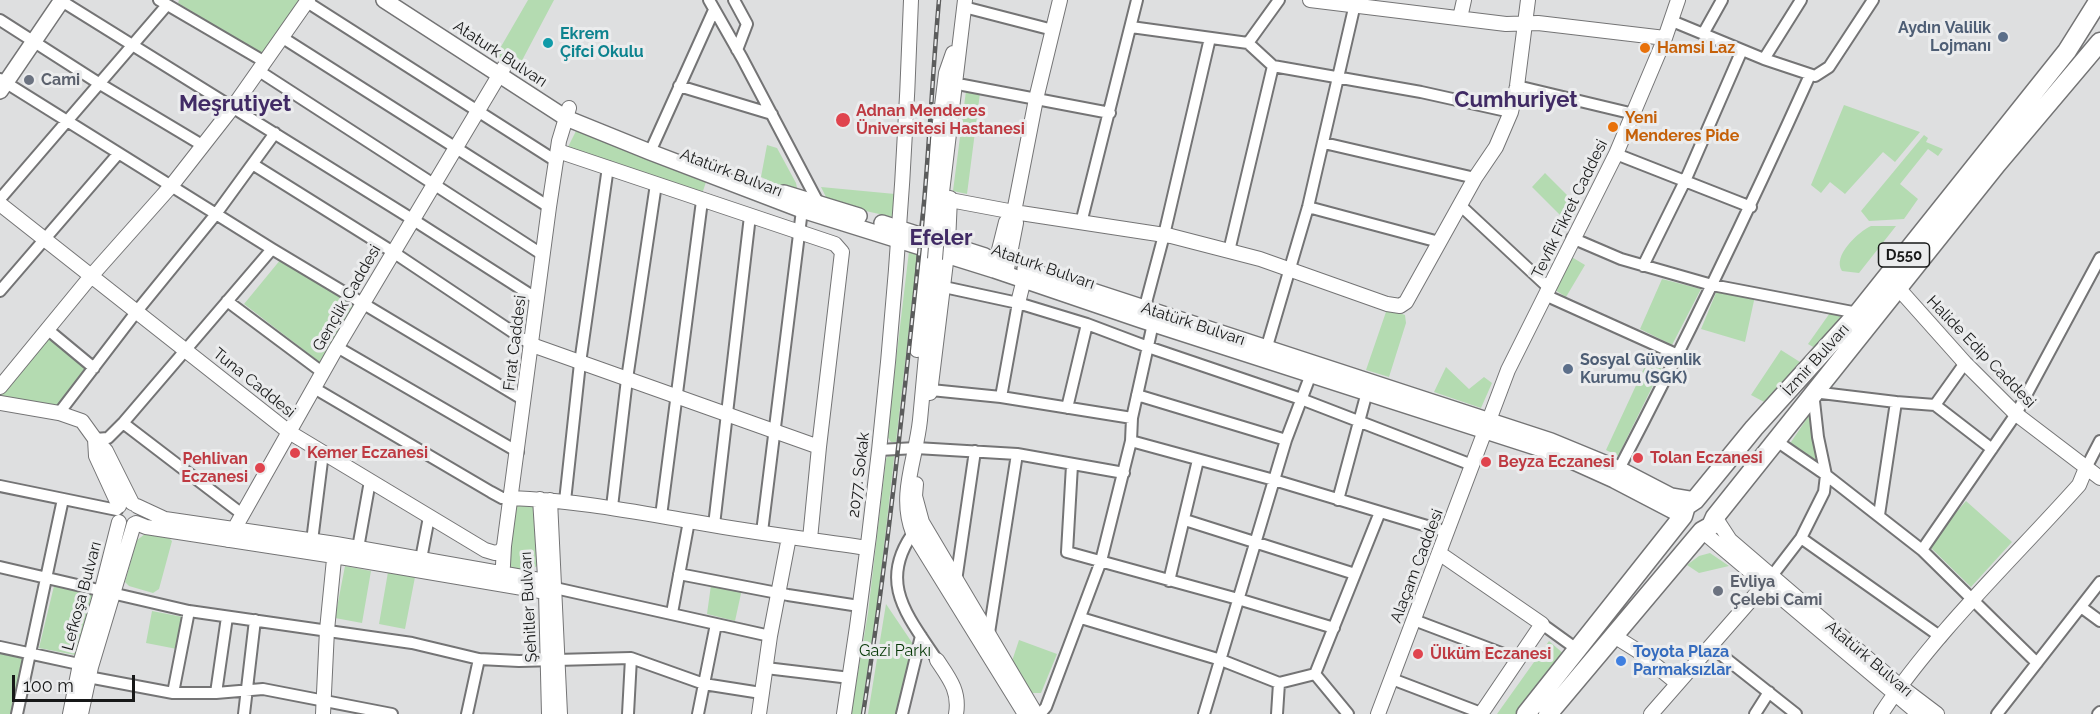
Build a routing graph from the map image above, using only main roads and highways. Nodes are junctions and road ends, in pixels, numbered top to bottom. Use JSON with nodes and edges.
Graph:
{"nodes":[{"id":1,"x":53,"y":0,"type":"edge"},
{"id":2,"x":61,"y":0,"type":"edge"},
{"id":3,"x":384,"y":0,"type":"edge"},
{"id":4,"x":400,"y":0,"type":"edge"},
{"id":5,"x":2099,"y":0,"type":"edge"},
{"id":6,"x":30,"y":40,"type":"junction"},
{"id":7,"x":2100,"y":42,"type":"edge"},
{"id":8,"x":502,"y":71,"type":"junction"},
{"id":9,"x":2,"y":82,"type":"edge"},
{"id":10,"x":568,"y":113,"type":"joint"},
{"id":11,"x":936,"y":246,"type":"joint"},
{"id":12,"x":1002,"y":267,"type":"junction"},
{"id":13,"x":1149,"y":316,"type":"junction"},
{"id":14,"x":1264,"y":354,"type":"junction"},
{"id":15,"x":1488,"y":425,"type":"junction"},
{"id":16,"x":1695,"y":500,"type":"junction"},
{"id":17,"x":1683,"y":516,"type":"junction"},
{"id":18,"x":1714,"y":516,"type":"junction"},
{"id":19,"x":1702,"y":531,"type":"junction"},
{"id":20,"x":1550,"y":713,"type":"edge"},
{"id":21,"x":1526,"y":714,"type":"edge"}],
"edges":[{"from":1,"to":6,"type":"main road"},
{"from":2,"to":6,"type":"main road"},
{"from":3,"to":8,"type":"main road","name":"Ataturk Bulvarı"},
{"from":4,"to":8,"type":"main road"},
{"from":5,"to":16,"type":"highway","name":"İzmir Bulvarı","number":"D550"},
{"from":6,"to":9,"type":"main road"},
{"from":7,"to":18,"type":"highway","name":"İzmir Bulvarı","number":"D550"},
{"from":8,"to":10,"type":"main road","name":"Ataturk Bulvarı"},
{"from":10,"to":11,"type":"main road","name":"Atatürk Bulvarı"},
{"from":11,"to":12,"type":"main road","name":"Ataturk Bulvarı"},
{"from":12,"to":13,"type":"main road","name":"Atatürk Bulvarı"},
{"from":12,"to":13,"type":"main road","name":"Ataturk Bulvarı"},
{"from":13,"to":14,"type":"main road","name":"Atatürk Bulvarı"},
{"from":14,"to":15,"type":"main road","name":"Atatürk Bulvarı"},
{"from":14,"to":15,"type":"main road","name":"Atatürk Bulvarı"},
{"from":15,"to":16,"type":"main road","name":"Atatürk Bulvarı"},
{"from":15,"to":17,"type":"main road","name":"Atatürk Bulvarı"},
{"from":16,"to":17,"type":"highway","name":"İzmir Bulvarı","number":"D550"},
{"from":16,"to":18,"type":"highway","name":"Atatürk Bulvarı"},
{"from":17,"to":19,"type":"highway","name":"Atatürk Bulvarı"},
{"from":17,"to":21,"type":"highway","name":"İzmir Bulvarı","number":"D550"},
{"from":18,"to":19,"type":"highway","name":"İzmir Bulvarı","number":"D550"},
{"from":19,"to":20,"type":"highway","name":"İzmir Bulvarı","number":"D550"}]}
